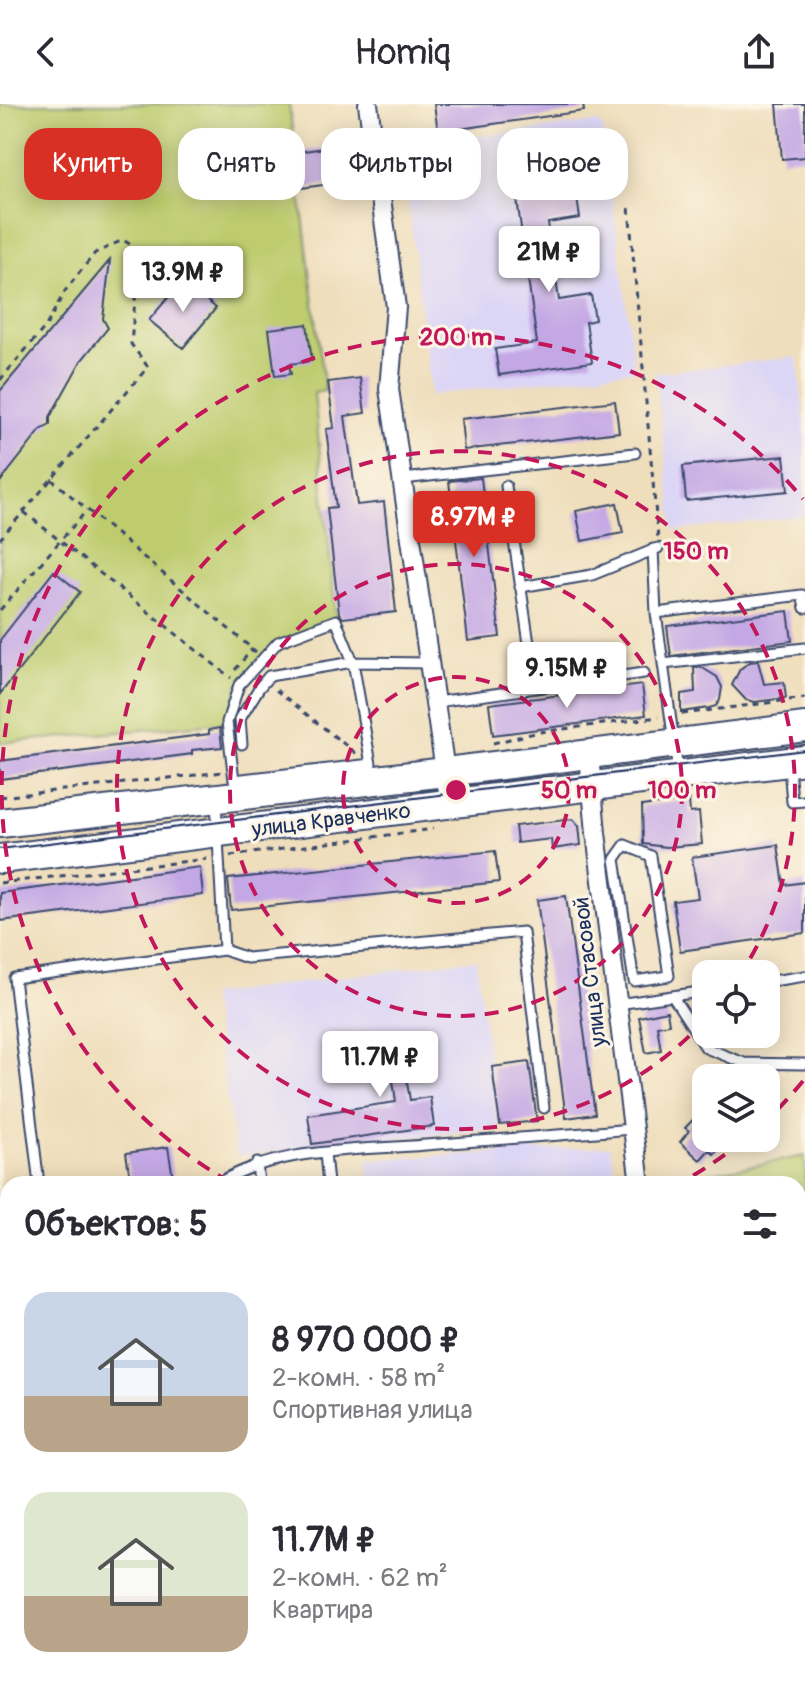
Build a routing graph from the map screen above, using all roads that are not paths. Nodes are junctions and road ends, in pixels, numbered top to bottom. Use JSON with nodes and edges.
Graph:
{"nodes":[{"id":1,"x":368,"y":104,"type":"edge"},
{"id":2,"x":635,"y":453,"type":"dead end"},
{"id":3,"x":403,"y":479,"type":"junction"},
{"id":4,"x":506,"y":486,"type":"dead end"},
{"id":5,"x":520,"y":587,"type":"junction"},
{"id":6,"x":804,"y":590,"type":"edge"},
{"id":7,"x":805,"y":608,"type":"edge"},
{"id":8,"x":656,"y":613,"type":"junction"},
{"id":9,"x":805,"y":648,"type":"edge"},
{"id":10,"x":353,"y":662,"type":"junction"},
{"id":11,"x":430,"y":663,"type":"junction"},
{"id":12,"x":663,"y":664,"type":"junction"},
{"id":13,"x":644,"y":673,"type":"dead end"},
{"id":14,"x":541,"y":687,"type":"junction"},
{"id":15,"x":436,"y":702,"type":"junction"},
{"id":16,"x":805,"y":727,"type":"edge"},
{"id":17,"x":242,"y":744,"type":"dead end"},
{"id":18,"x":674,"y":744,"type":"junction"},
{"id":19,"x":589,"y":755,"type":"junction"},
{"id":20,"x":797,"y":761,"type":"edge"},
{"id":21,"x":446,"y":772,"type":"junction"},
{"id":22,"x":362,"y":773,"type":"junction"},
{"id":23,"x":678,"y":776,"type":"junction"},
{"id":24,"x":591,"y":787,"type":"junction"},
{"id":25,"x":216,"y":797,"type":"junction"},
{"id":26,"x":805,"y":801,"type":"edge"},
{"id":27,"x":95,"y":812,"type":"junction"},
{"id":28,"x":358,"y":816,"type":"junction"},
{"id":29,"x":443,"y":817,"type":"junction"},
{"id":30,"x":0,"y":823,"type":"edge"},
{"id":31,"x":220,"y":845,"type":"junction"},
{"id":32,"x":101,"y":847,"type":"junction"},
{"id":33,"x":0,"y":859,"type":"edge"},
{"id":34,"x":615,"y":859,"type":"joint"},
{"id":35,"x":224,"y":950,"type":"junction"},
{"id":36,"x":805,"y":976,"type":"edge"},
{"id":37,"x":780,"y":980,"type":"edge"},
{"id":38,"x":692,"y":994,"type":"edge"},
{"id":39,"x":673,"y":997,"type":"junction"},
{"id":40,"x":618,"y":1004,"type":"junction"},
{"id":41,"x":804,"y":1064,"type":"edge"},
{"id":42,"x":544,"y":1108,"type":"dead end"},
{"id":43,"x":632,"y":1129,"type":"junction"},
{"id":44,"x":325,"y":1153,"type":"junction"},
{"id":45,"x":257,"y":1163,"type":"junction"},
{"id":46,"x":38,"y":1176,"type":"edge"},
{"id":47,"x":232,"y":1176,"type":"edge"},
{"id":48,"x":258,"y":1176,"type":"edge"},
{"id":49,"x":327,"y":1176,"type":"edge"},
{"id":50,"x":639,"y":1176,"type":"edge"}],
"edges":[{"from":1,"to":3,"type":"street"},
{"from":2,"to":3,"type":"lane"},
{"from":3,"to":11,"type":"street"},
{"from":4,"to":5,"type":"lane"},
{"from":5,"to":8,"type":"lane"},
{"from":5,"to":14,"type":"lane"},
{"from":6,"to":7,"type":"lane"},
{"from":6,"to":8,"type":"lane"},
{"from":8,"to":12,"type":"lane"},
{"from":9,"to":12,"type":"lane"},
{"from":10,"to":11,"type":"lane"},
{"from":10,"to":17,"type":"lane"},
{"from":10,"to":22,"type":"lane"},
{"from":10,"to":22,"type":"lane"},
{"from":11,"to":15,"type":"street"},
{"from":12,"to":18,"type":"lane"},
{"from":13,"to":14,"type":"lane"},
{"from":14,"to":15,"type":"lane"},
{"from":15,"to":21,"type":"street"},
{"from":16,"to":18,"type":"main road","name":"улица Кравченко"},
{"from":18,"to":19,"type":"main road","name":"улица Кравченко"},
{"from":18,"to":23,"type":"lane"},
{"from":19,"to":21,"type":"main road","name":"улица Кравченко"},
{"from":19,"to":24,"type":"street","name":"улица Стасовой"},
{"from":20,"to":23,"type":"main road","name":"улица Кравченко"},
{"from":20,"to":26,"type":"lane"},
{"from":21,"to":22,"type":"main road","name":"улица Кравченко"},
{"from":21,"to":29,"type":"street"},
{"from":22,"to":25,"type":"main road","name":"улица Кравченко"},
{"from":22,"to":28,"type":"street"},
{"from":23,"to":24,"type":"main road","name":"улица Кравченко"},
{"from":24,"to":29,"type":"main road","name":"улица Кравченко"},
{"from":24,"to":40,"type":"street","name":"улица Стасовой"},
{"from":25,"to":27,"type":"main road","name":"улица Кравченко"},
{"from":25,"to":31,"type":"lane"},
{"from":27,"to":30,"type":"main road","name":"улица Кравченко"},
{"from":27,"to":32,"type":"street"},
{"from":28,"to":29,"type":"main road","name":"улица Кравченко"},
{"from":28,"to":31,"type":"main road","name":"улица Кравченко"},
{"from":31,"to":32,"type":"main road","name":"улица Кравченко"},
{"from":31,"to":35,"type":"lane"},
{"from":32,"to":33,"type":"main road","name":"улица Кравченко"},
{"from":34,"to":34,"type":"lane"},
{"from":35,"to":42,"type":"lane"},
{"from":35,"to":46,"type":"lane"},
{"from":36,"to":37,"type":"lane"},
{"from":38,"to":39,"type":"lane"},
{"from":39,"to":40,"type":"lane"},
{"from":39,"to":41,"type":"lane"},
{"from":40,"to":43,"type":"street","name":"улица Стасовой"},
{"from":43,"to":44,"type":"lane"},
{"from":43,"to":50,"type":"street","name":"улица Стасовой"},
{"from":44,"to":45,"type":"lane"},
{"from":44,"to":49,"type":"lane"},
{"from":45,"to":47,"type":"lane"},
{"from":45,"to":48,"type":"lane"}]}
